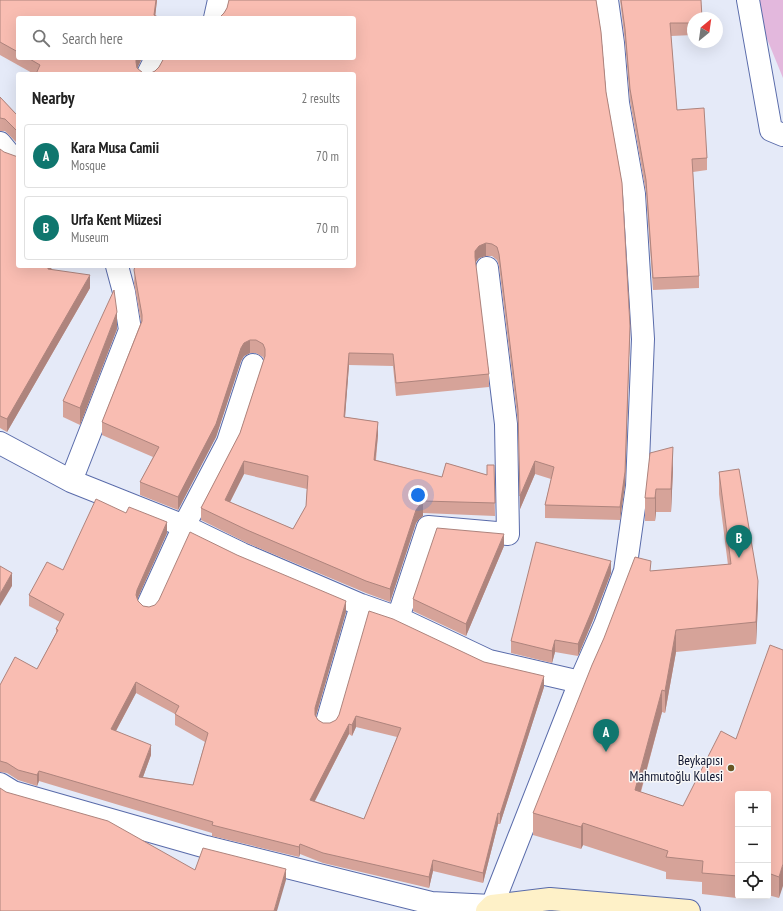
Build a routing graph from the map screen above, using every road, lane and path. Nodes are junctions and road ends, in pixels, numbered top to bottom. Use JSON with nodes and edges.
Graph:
{"nodes":[{"id":1,"x":219,"y":0,"type":"edge"},
{"id":2,"x":607,"y":0,"type":"edge"},
{"id":3,"x":748,"y":0,"type":"edge"},
{"id":4,"x":215,"y":16,"type":"edge"},
{"id":5,"x":155,"y":60,"type":"edge"},
{"id":6,"x":149,"y":72,"type":"edge"},
{"id":7,"x":783,"y":135,"type":"edge"},
{"id":8,"x":0,"y":143,"type":"edge"},
{"id":9,"x":16,"y":157,"type":"edge"},
{"id":10,"x":118,"y":268,"type":"edge"},
{"id":11,"x":487,"y":268,"type":"dead end"},
{"id":12,"x":253,"y":365,"type":"dead end"},
{"id":13,"x":0,"y":443,"type":"edge"},
{"id":14,"x":71,"y":481,"type":"junction"},
{"id":15,"x":184,"y":526,"type":"junction"},
{"id":16,"x":148,"y":605,"type":"edge"},
{"id":17,"x":361,"y":605,"type":"junction"},
{"id":18,"x":398,"y":618,"type":"junction"},
{"id":19,"x":580,"y":682,"type":"junction"},
{"id":20,"x":327,"y":722,"type":"edge"},
{"id":21,"x":0,"y":784,"type":"edge"},
{"id":22,"x":490,"y":908,"type":"edge"},
{"id":23,"x":689,"y":911,"type":"edge"}],
"edges":[{"from":1,"to":4,"type":"street"},
{"from":2,"to":19,"type":"street"},
{"from":3,"to":7,"type":"street"},
{"from":5,"to":6,"type":"street"},
{"from":8,"to":9,"type":"street"},
{"from":10,"to":14,"type":"street"},
{"from":11,"to":18,"type":"street"},
{"from":12,"to":15,"type":"street"},
{"from":13,"to":14,"type":"street"},
{"from":14,"to":15,"type":"street"},
{"from":15,"to":16,"type":"street"},
{"from":15,"to":17,"type":"street"},
{"from":17,"to":18,"type":"street"},
{"from":17,"to":20,"type":"street"},
{"from":18,"to":19,"type":"street"},
{"from":19,"to":22,"type":"street"},
{"from":21,"to":22,"type":"street"},
{"from":22,"to":23,"type":"street"}]}
